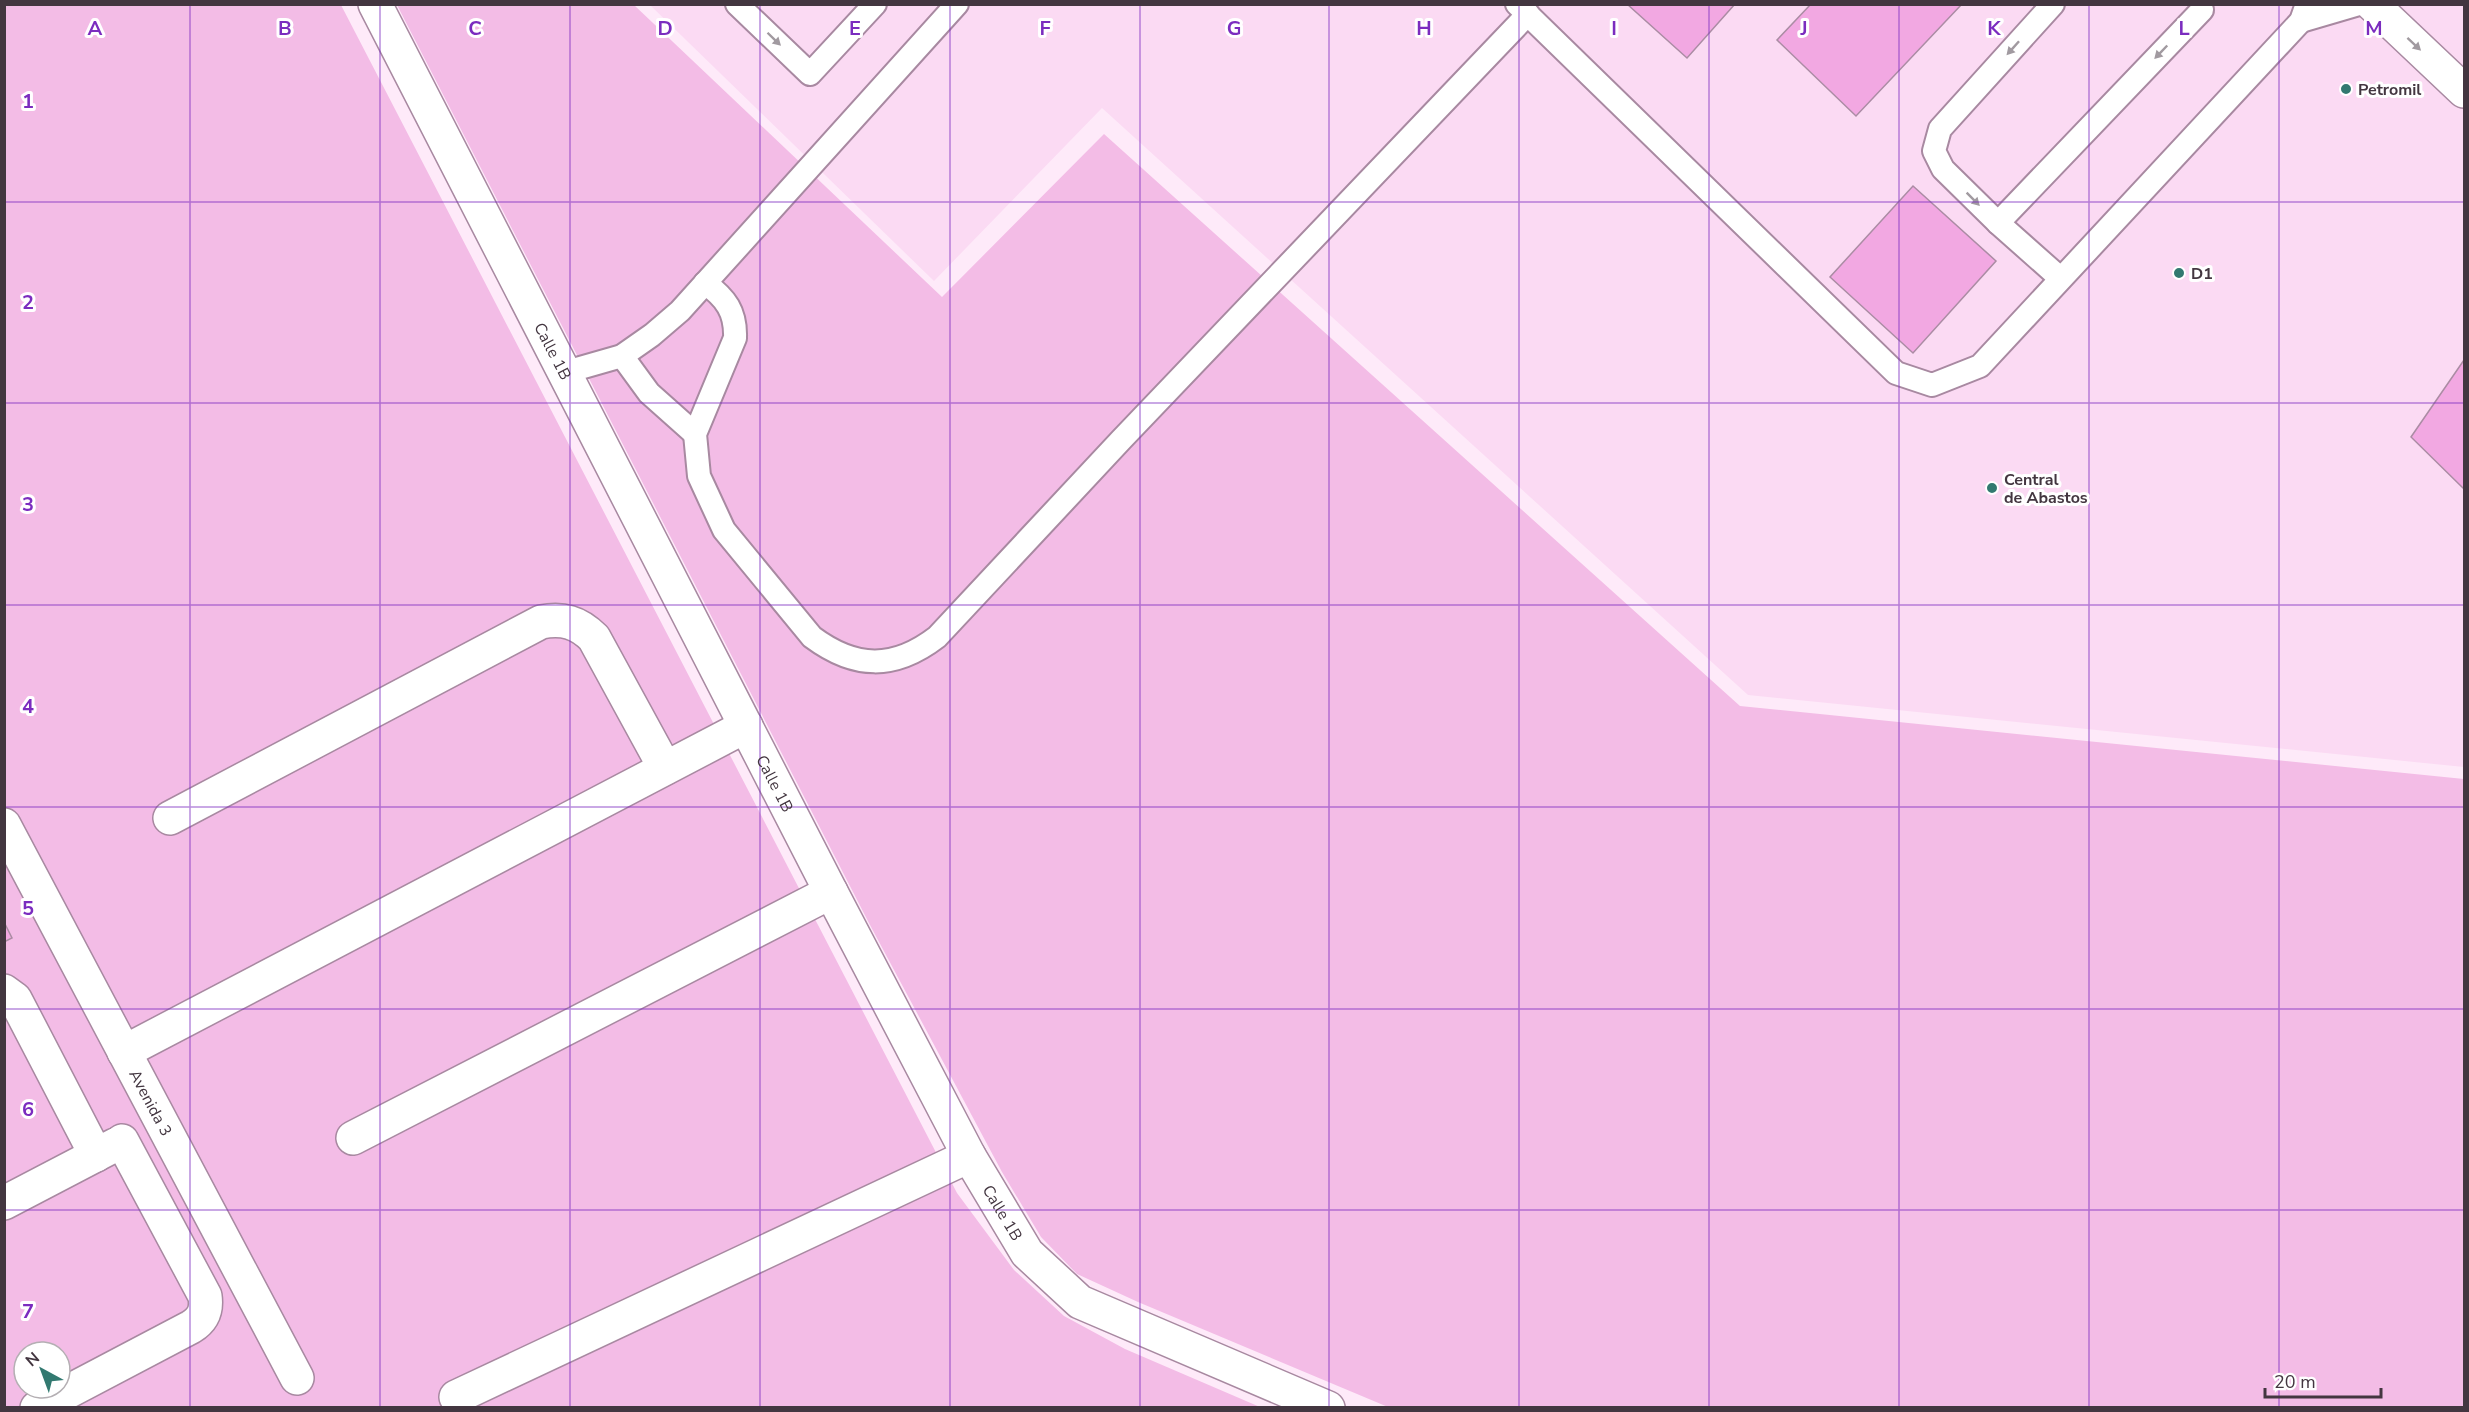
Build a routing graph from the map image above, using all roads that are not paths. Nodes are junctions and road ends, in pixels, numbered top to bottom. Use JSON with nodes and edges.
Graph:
{"nodes":[{"id":1,"x":375,"y":4,"type":"edge"},
{"id":2,"x":737,"y":4,"type":"edge"},
{"id":3,"x":957,"y":4,"type":"edge"},
{"id":4,"x":2053,"y":4,"type":"edge"},
{"id":5,"x":2359,"y":4,"type":"edge"},
{"id":6,"x":2372,"y":4,"type":"edge"},
{"id":7,"x":870,"y":6,"type":"edge"},
{"id":8,"x":2202,"y":6,"type":"edge"},
{"id":9,"x":1523,"y":9,"type":"edge"},
{"id":10,"x":2304,"y":13,"type":"edge"},
{"id":11,"x":2464,"y":91,"type":"edge"},
{"id":12,"x":1998,"y":223,"type":"junction"},
{"id":13,"x":2060,"y":278,"type":"junction"},
{"id":14,"x":705,"y":283,"type":"junction"},
{"id":15,"x":622,"y":357,"type":"junction"},
{"id":16,"x":566,"y":372,"type":"junction"},
{"id":17,"x":696,"y":434,"type":"junction"},
{"id":18,"x":746,"y":726,"type":"junction"},
{"id":19,"x":665,"y":768,"type":"junction"},
{"id":20,"x":170,"y":818,"type":"dead end"},
{"id":21,"x":4,"y":825,"type":"edge"},
{"id":22,"x":831,"y":892,"type":"junction"},
{"id":23,"x":4,"y":991,"type":"edge"},
{"id":24,"x":124,"y":1052,"type":"junction"},
{"id":25,"x":161,"y":1122,"type":"junction"},
{"id":26,"x":353,"y":1138,"type":"dead end"},
{"id":27,"x":109,"y":1148,"type":"junction"},
{"id":28,"x":969,"y":1156,"type":"junction"},
{"id":29,"x":4,"y":1203,"type":"edge"},
{"id":30,"x":297,"y":1378,"type":"dead end"},
{"id":31,"x":456,"y":1398,"type":"dead end"},
{"id":32,"x":37,"y":1407,"type":"edge"},
{"id":33,"x":1328,"y":1407,"type":"edge"}],
"edges":[{"from":1,"to":16,"type":"street","name":"Calle 1B"},
{"from":2,"to":7,"type":"lane","one_way":true},
{"from":3,"to":14,"type":"lane"},
{"from":4,"to":12,"type":"lane","one_way":true},
{"from":5,"to":10,"type":"lane"},
{"from":6,"to":11,"type":"street","one_way":true},
{"from":8,"to":12,"type":"lane","one_way":true},
{"from":9,"to":13,"type":"lane"},
{"from":9,"to":17,"type":"lane"},
{"from":10,"to":13,"type":"lane"},
{"from":12,"to":13,"type":"lane"},
{"from":14,"to":15,"type":"lane"},
{"from":14,"to":17,"type":"lane"},
{"from":15,"to":16,"type":"lane"},
{"from":15,"to":17,"type":"lane"},
{"from":16,"to":18,"type":"street","name":"Calle 1B"},
{"from":18,"to":19,"type":"street"},
{"from":18,"to":22,"type":"street","name":"Calle 1B"},
{"from":19,"to":20,"type":"street"},
{"from":19,"to":24,"type":"street"},
{"from":21,"to":24,"type":"street","name":"Avenida 3"},
{"from":22,"to":26,"type":"street"},
{"from":22,"to":28,"type":"street","name":"Calle 1B"},
{"from":23,"to":27,"type":"street"},
{"from":24,"to":25,"type":"street","name":"Avenida 3"},
{"from":25,"to":27,"type":"street"},
{"from":25,"to":30,"type":"street","name":"Avenida 3"},
{"from":27,"to":29,"type":"street"},
{"from":27,"to":32,"type":"street"},
{"from":28,"to":31,"type":"street"},
{"from":28,"to":33,"type":"street","name":"Calle 1B"}]}
